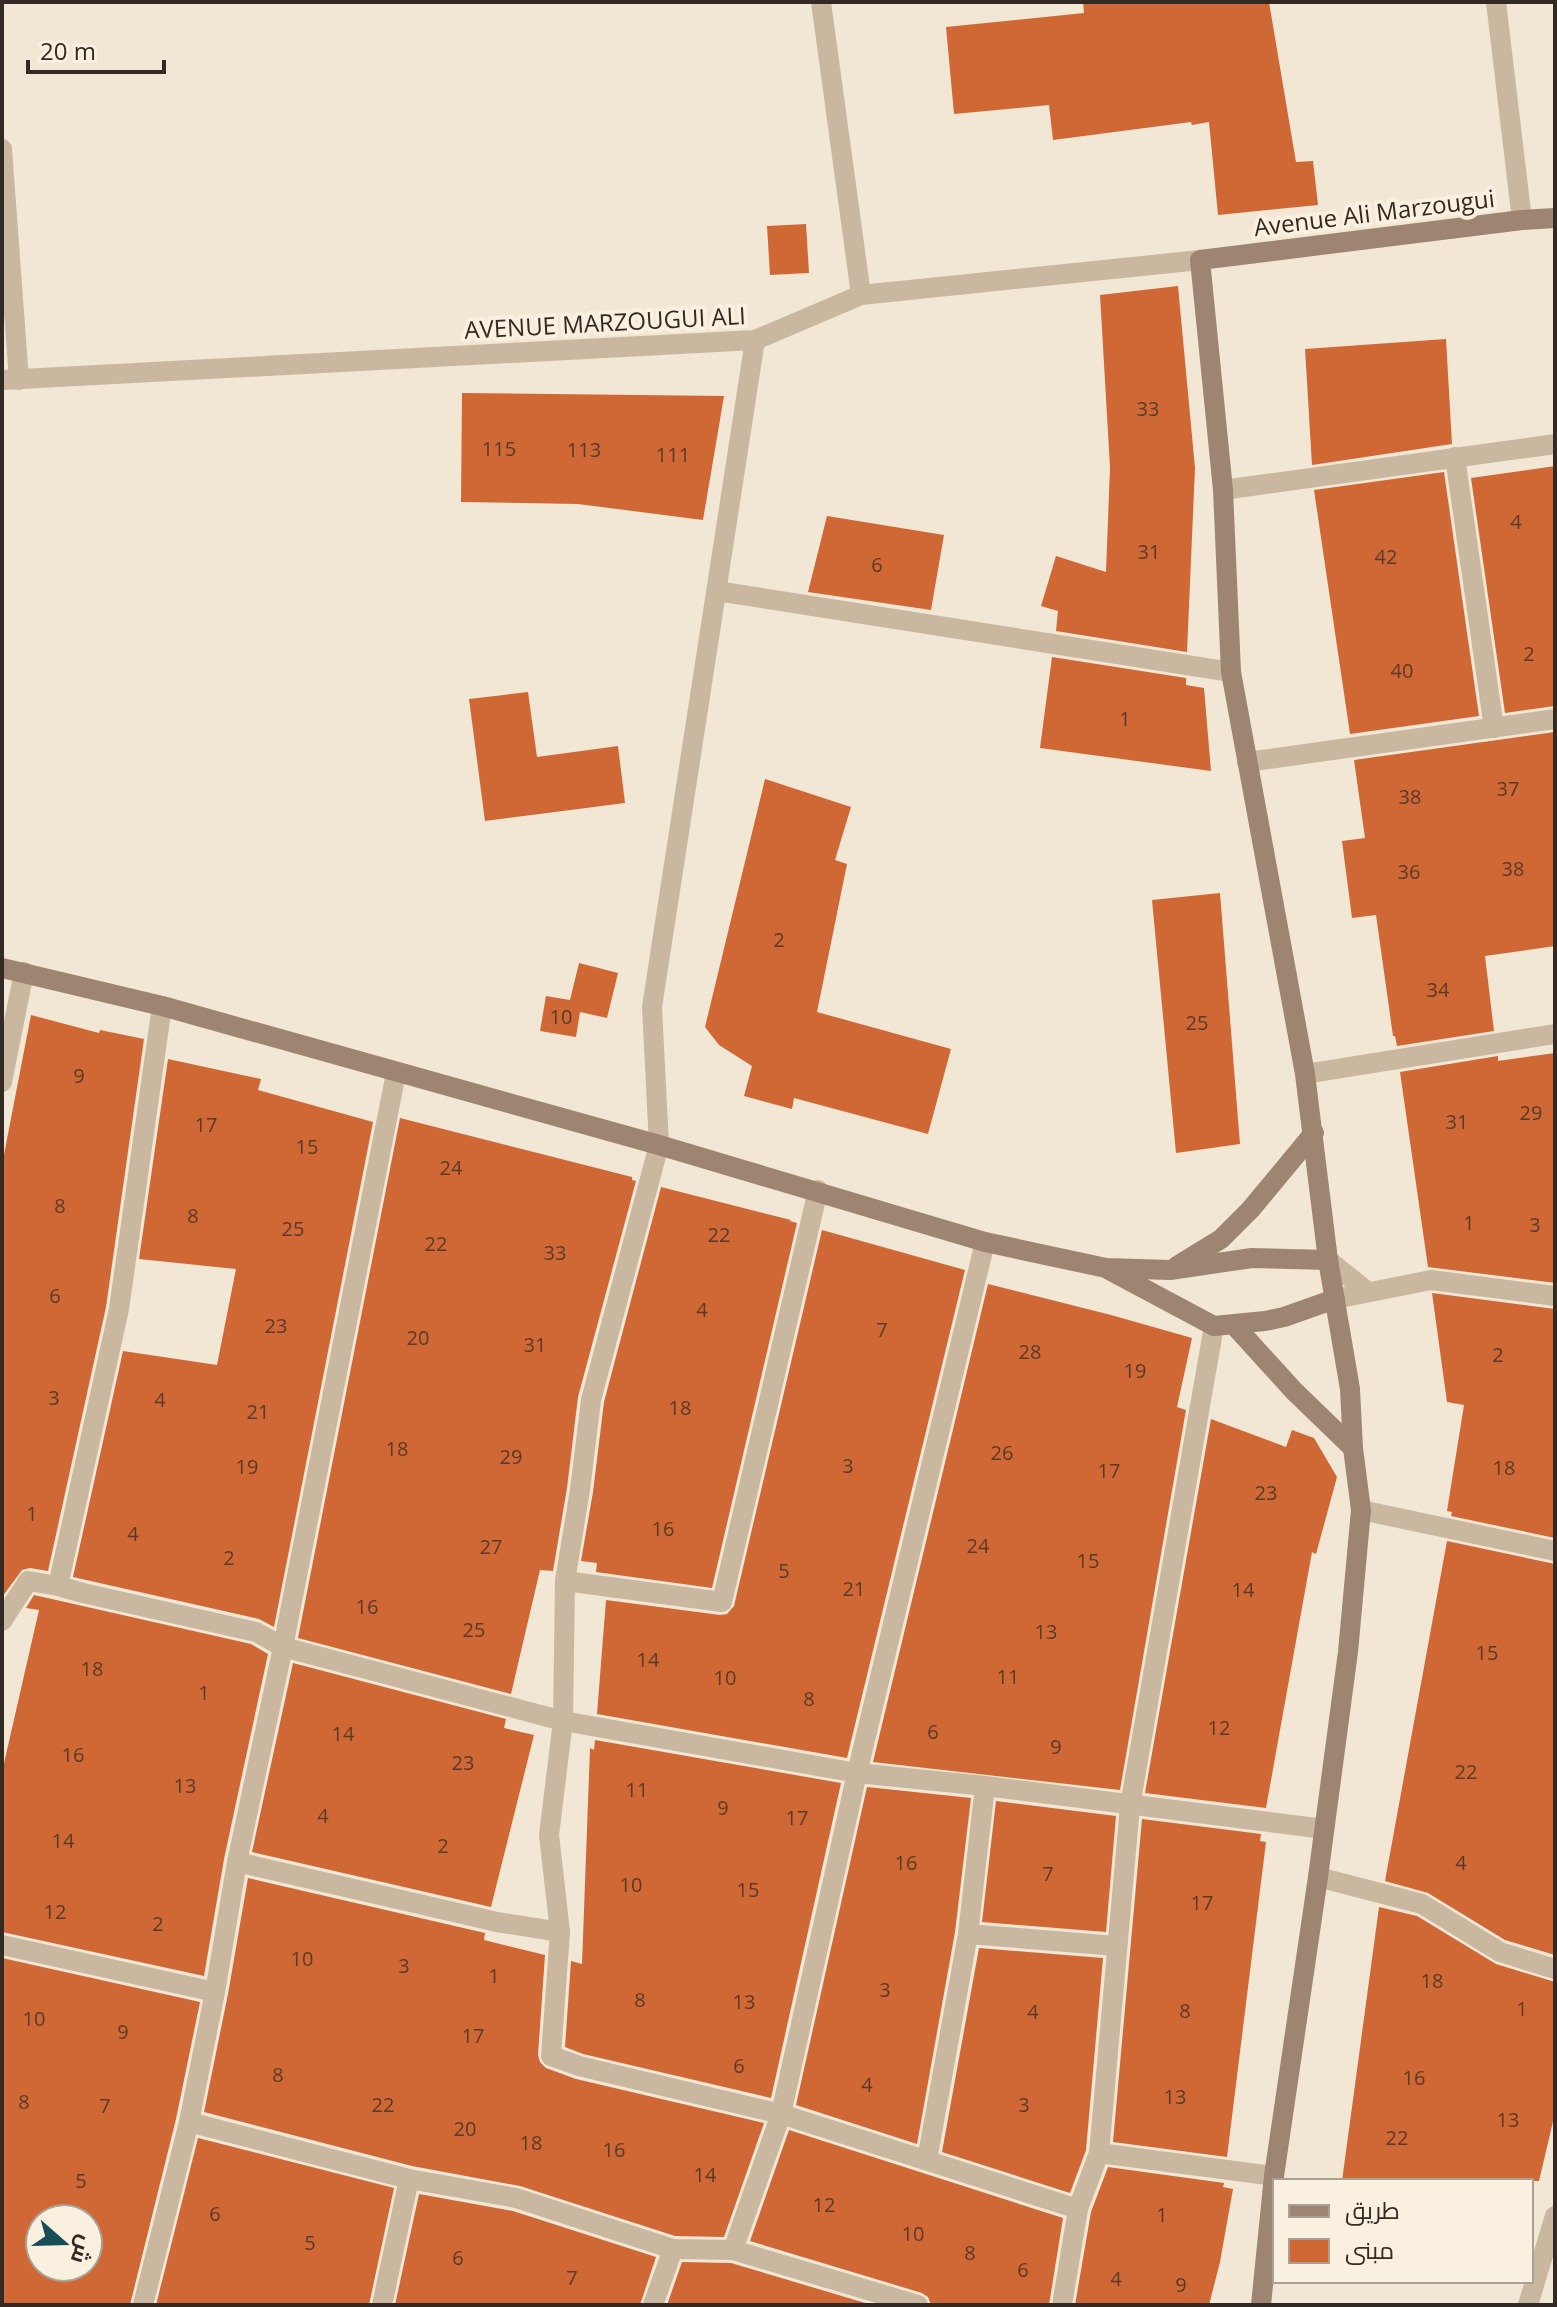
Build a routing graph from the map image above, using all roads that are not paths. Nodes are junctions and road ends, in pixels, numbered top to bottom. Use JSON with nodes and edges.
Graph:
{"nodes":[{"id":1,"x":821,"y":2,"type":"edge"},
{"id":2,"x":1496,"y":2,"type":"edge"},
{"id":3,"x":2,"y":149,"type":"edge"},
{"id":4,"x":1555,"y":218,"type":"edge"},
{"id":5,"x":1522,"y":220,"type":"junction"},
{"id":6,"x":1200,"y":260,"type":"junction"},
{"id":7,"x":861,"y":295,"type":"junction"},
{"id":8,"x":755,"y":340,"type":"junction"},
{"id":9,"x":10,"y":380,"type":"edge"},
{"id":10,"x":1555,"y":444,"type":"edge"},
{"id":11,"x":1455,"y":457,"type":"junction"},
{"id":12,"x":1223,"y":490,"type":"junction"},
{"id":13,"x":717,"y":591,"type":"junction"},
{"id":14,"x":1231,"y":672,"type":"junction"},
{"id":15,"x":1555,"y":719,"type":"edge"},
{"id":16,"x":1494,"y":728,"type":"junction"},
{"id":17,"x":1247,"y":762,"type":"junction"},
{"id":18,"x":2,"y":968,"type":"edge"},
{"id":19,"x":24,"y":972,"type":"junction"},
{"id":20,"x":162,"y":1006,"type":"junction"},
{"id":21,"x":1555,"y":1034,"type":"edge"},
{"id":22,"x":396,"y":1073,"type":"junction"},
{"id":23,"x":1305,"y":1074,"type":"junction"},
{"id":24,"x":2,"y":1082,"type":"edge"},
{"id":25,"x":1314,"y":1133,"type":"junction"},
{"id":26,"x":659,"y":1145,"type":"junction"},
{"id":27,"x":818,"y":1190,"type":"junction"},
{"id":28,"x":985,"y":1242,"type":"junction"},
{"id":29,"x":1328,"y":1260,"type":"junction"},
{"id":30,"x":1106,"y":1268,"type":"junction"},
{"id":31,"x":1170,"y":1270,"type":"junction"},
{"id":32,"x":1368,"y":1292,"type":"junction"},
{"id":33,"x":1555,"y":1296,"type":"edge"},
{"id":34,"x":1335,"y":1299,"type":"junction"},
{"id":35,"x":1224,"y":1325,"type":"junction"},
{"id":36,"x":1353,"y":1448,"type":"junction"},
{"id":37,"x":1361,"y":1510,"type":"junction"},
{"id":38,"x":1555,"y":1551,"type":"edge"},
{"id":39,"x":565,"y":1581,"type":"junction"},
{"id":40,"x":58,"y":1586,"type":"junction"},
{"id":41,"x":2,"y":1621,"type":"edge"},
{"id":42,"x":283,"y":1647,"type":"junction"},
{"id":43,"x":563,"y":1721,"type":"junction"},
{"id":44,"x":857,"y":1773,"type":"junction"},
{"id":45,"x":985,"y":1786,"type":"junction"},
{"id":46,"x":1130,"y":1806,"type":"junction"},
{"id":47,"x":1324,"y":1829,"type":"junction"},
{"id":48,"x":237,"y":1862,"type":"junction"},
{"id":49,"x":1318,"y":1877,"type":"junction"},
{"id":50,"x":560,"y":1932,"type":"junction"},
{"id":51,"x":968,"y":1934,"type":"junction"},
{"id":52,"x":2,"y":1945,"type":"edge"},
{"id":53,"x":1116,"y":1946,"type":"junction"},
{"id":54,"x":1555,"y":1969,"type":"edge"},
{"id":55,"x":215,"y":1992,"type":"junction"},
{"id":56,"x":781,"y":2114,"type":"junction"},
{"id":57,"x":189,"y":2122,"type":"junction"},
{"id":58,"x":1099,"y":2153,"type":"junction"},
{"id":59,"x":927,"y":2160,"type":"junction"},
{"id":60,"x":1274,"y":2176,"type":"junction"},
{"id":61,"x":409,"y":2179,"type":"junction"},
{"id":62,"x":1274,"y":2179,"type":"edge"},
{"id":63,"x":1078,"y":2209,"type":"junction"},
{"id":64,"x":1555,"y":2216,"type":"edge"},
{"id":65,"x":1273,"y":2220,"type":"edge"},
{"id":66,"x":673,"y":2249,"type":"junction"},
{"id":67,"x":733,"y":2250,"type":"junction"},
{"id":68,"x":1542,"y":2274,"type":"edge"},
{"id":69,"x":876,"y":2299,"type":"edge"},
{"id":70,"x":143,"y":2305,"type":"edge"},
{"id":71,"x":382,"y":2305,"type":"edge"},
{"id":72,"x":653,"y":2305,"type":"edge"},
{"id":73,"x":918,"y":2305,"type":"edge"},
{"id":74,"x":1062,"y":2305,"type":"edge"},
{"id":75,"x":1261,"y":2305,"type":"edge"},
{"id":76,"x":1528,"y":2305,"type":"edge"}],
"edges":[{"from":1,"to":7,"type":"street"},
{"from":2,"to":5,"type":"street"},
{"from":3,"to":9,"type":"street"},
{"from":4,"to":5,"type":"main road","name":"Avenue Ali Marzougui"},
{"from":5,"to":6,"type":"main road","name":"Avenue Ali Marzougui"},
{"from":6,"to":7,"type":"street","name":"AVENUE MARZOUGUI ALI"},
{"from":6,"to":12,"type":"main road"},
{"from":7,"to":8,"type":"street","name":"AVENUE MARZOUGUI ALI"},
{"from":8,"to":9,"type":"street","name":"AVENUE MARZOUGUI ALI"},
{"from":8,"to":13,"type":"street"},
{"from":10,"to":11,"type":"street"},
{"from":11,"to":12,"type":"street"},
{"from":11,"to":16,"type":"street"},
{"from":12,"to":14,"type":"main road"},
{"from":13,"to":14,"type":"street"},
{"from":13,"to":26,"type":"street"},
{"from":14,"to":17,"type":"main road"},
{"from":15,"to":16,"type":"street"},
{"from":16,"to":17,"type":"street"},
{"from":17,"to":23,"type":"main road"},
{"from":18,"to":19,"type":"main road"},
{"from":19,"to":20,"type":"main road"},
{"from":19,"to":24,"type":"street"},
{"from":20,"to":22,"type":"main road"},
{"from":20,"to":40,"type":"street"},
{"from":21,"to":23,"type":"street"},
{"from":22,"to":26,"type":"main road"},
{"from":22,"to":42,"type":"street"},
{"from":23,"to":25,"type":"main road"},
{"from":25,"to":29,"type":"main road"},
{"from":25,"to":31,"type":"main road"},
{"from":26,"to":27,"type":"main road"},
{"from":26,"to":39,"type":"street"},
{"from":27,"to":28,"type":"main road"},
{"from":27,"to":39,"type":"street"},
{"from":28,"to":30,"type":"main road"},
{"from":28,"to":44,"type":"street"},
{"from":29,"to":31,"type":"main road"},
{"from":29,"to":32,"type":"street"},
{"from":29,"to":34,"type":"main road"},
{"from":30,"to":31,"type":"main road"},
{"from":30,"to":35,"type":"main road"},
{"from":32,"to":33,"type":"street"},
{"from":32,"to":34,"type":"street"},
{"from":34,"to":35,"type":"main road"},
{"from":34,"to":36,"type":"main road"},
{"from":35,"to":36,"type":"main road"},
{"from":35,"to":46,"type":"street"},
{"from":36,"to":37,"type":"main road"},
{"from":37,"to":38,"type":"street"},
{"from":37,"to":47,"type":"main road"},
{"from":39,"to":43,"type":"street"},
{"from":40,"to":41,"type":"street"},
{"from":40,"to":42,"type":"street"},
{"from":42,"to":43,"type":"street"},
{"from":42,"to":48,"type":"street"},
{"from":43,"to":44,"type":"street"},
{"from":43,"to":50,"type":"street"},
{"from":44,"to":45,"type":"street"},
{"from":44,"to":56,"type":"street"},
{"from":45,"to":46,"type":"street"},
{"from":45,"to":51,"type":"street"},
{"from":46,"to":47,"type":"street"},
{"from":46,"to":53,"type":"street"},
{"from":47,"to":49,"type":"main road"},
{"from":48,"to":50,"type":"street"},
{"from":48,"to":55,"type":"street"},
{"from":49,"to":54,"type":"street"},
{"from":49,"to":60,"type":"main road"},
{"from":50,"to":56,"type":"street"},
{"from":51,"to":53,"type":"street"},
{"from":51,"to":59,"type":"street"},
{"from":52,"to":55,"type":"street"},
{"from":53,"to":58,"type":"street"},
{"from":55,"to":57,"type":"street"},
{"from":56,"to":59,"type":"street"},
{"from":56,"to":67,"type":"street"},
{"from":57,"to":61,"type":"street"},
{"from":57,"to":70,"type":"street"},
{"from":58,"to":60,"type":"street"},
{"from":58,"to":63,"type":"street"},
{"from":59,"to":63,"type":"street"},
{"from":60,"to":62,"type":"main road"},
{"from":61,"to":66,"type":"street"},
{"from":61,"to":71,"type":"street"},
{"from":63,"to":74,"type":"street"},
{"from":64,"to":68,"type":"street"},
{"from":65,"to":75,"type":"main road"},
{"from":66,"to":67,"type":"street"},
{"from":66,"to":72,"type":"street"},
{"from":67,"to":69,"type":"street"},
{"from":68,"to":76,"type":"street"},
{"from":69,"to":73,"type":"street"}]}
